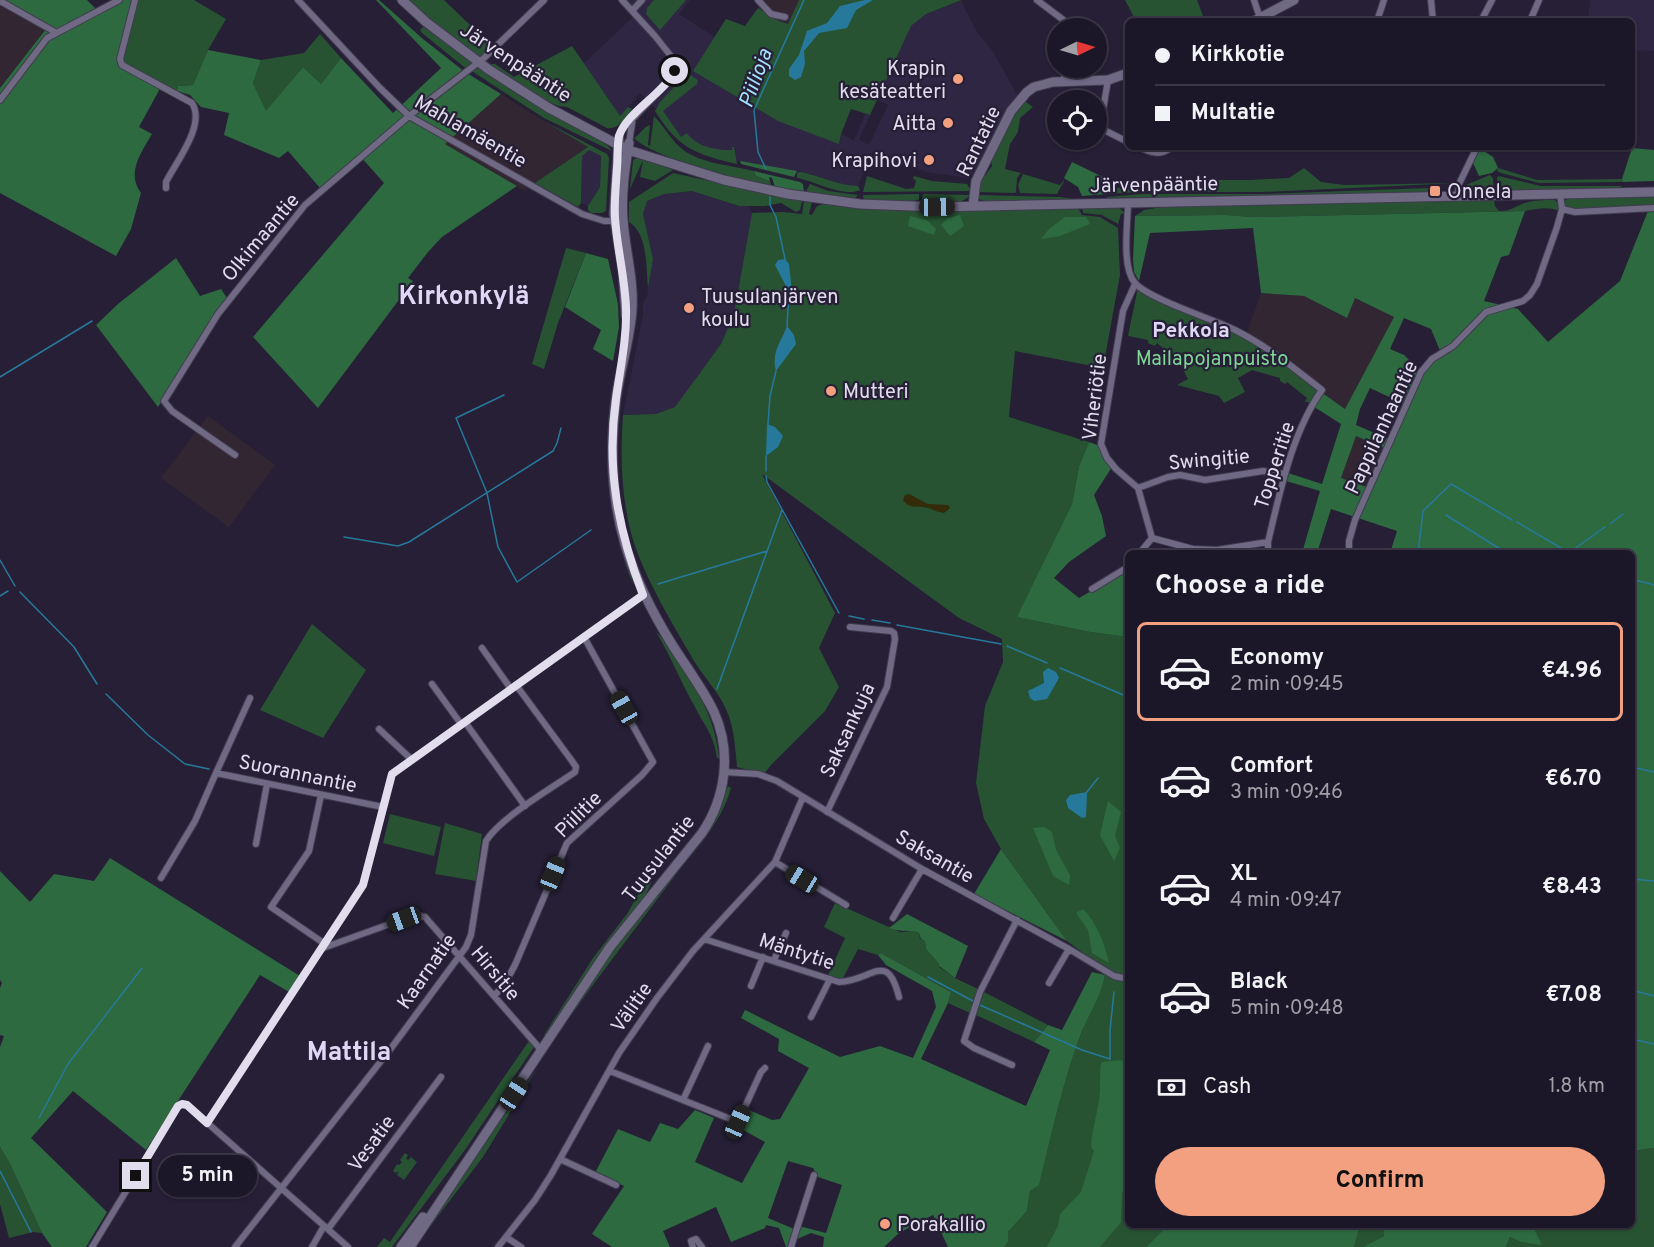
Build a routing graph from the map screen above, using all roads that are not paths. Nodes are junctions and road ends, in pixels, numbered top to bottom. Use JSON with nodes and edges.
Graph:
{"nodes":[{"id":1,"x":119,"y":0,"type":"edge"},
{"id":2,"x":135,"y":0,"type":"edge"},
{"id":3,"x":298,"y":0,"type":"edge"},
{"id":4,"x":402,"y":0,"type":"edge"},
{"id":5,"x":544,"y":0,"type":"edge"},
{"id":6,"x":622,"y":0,"type":"edge"},
{"id":7,"x":642,"y":0,"type":"edge"},
{"id":8,"x":758,"y":0,"type":"edge"},
{"id":9,"x":1037,"y":0,"type":"edge"},
{"id":10,"x":1254,"y":0,"type":"edge"},
{"id":11,"x":1294,"y":0,"type":"edge"},
{"id":12,"x":1384,"y":0,"type":"edge"},
{"id":13,"x":1431,"y":0,"type":"edge"},
{"id":14,"x":1492,"y":0,"type":"edge"},
{"id":15,"x":1539,"y":0,"type":"edge"},
{"id":16,"x":0,"y":1,"type":"edge"},
{"id":17,"x":632,"y":11,"type":"junction"},
{"id":18,"x":785,"y":17,"type":"dead end"},
{"id":19,"x":1061,"y":18,"type":"edge"},
{"id":20,"x":1257,"y":18,"type":"edge"},
{"id":21,"x":1259,"y":18,"type":"edge"},
{"id":22,"x":1378,"y":18,"type":"edge"},
{"id":23,"x":1432,"y":18,"type":"edge"},
{"id":24,"x":1483,"y":18,"type":"edge"},
{"id":25,"x":1531,"y":18,"type":"edge"},
{"id":26,"x":55,"y":32,"type":"junction"},
{"id":27,"x":479,"y":62,"type":"junction"},
{"id":28,"x":1125,"y":75,"type":"edge"},
{"id":29,"x":1108,"y":80,"type":"junction"},
{"id":30,"x":1064,"y":81,"type":"joint"},
{"id":31,"x":1106,"y":90,"type":"edge"},
{"id":32,"x":0,"y":100,"type":"edge"},
{"id":33,"x":409,"y":116,"type":"junction"},
{"id":34,"x":633,"y":117,"type":"junction"},
{"id":35,"x":1107,"y":134,"type":"edge"},
{"id":36,"x":1125,"y":141,"type":"edge"},
{"id":37,"x":618,"y":142,"type":"junction"},
{"id":38,"x":629,"y":146,"type":"junction"},
{"id":39,"x":1148,"y":150,"type":"edge"},
{"id":40,"x":1168,"y":150,"type":"edge"},
{"id":41,"x":1476,"y":150,"type":"edge"},
{"id":42,"x":166,"y":188,"type":"dead end"},
{"id":43,"x":1654,"y":192,"type":"edge"},
{"id":44,"x":1560,"y":194,"type":"junction"},
{"id":45,"x":1458,"y":196,"type":"junction"},
{"id":46,"x":1128,"y":202,"type":"junction"},
{"id":47,"x":973,"y":206,"type":"junction"},
{"id":48,"x":1654,"y":208,"type":"edge"},
{"id":49,"x":1562,"y":209,"type":"junction"},
{"id":50,"x":619,"y":218,"type":"junction"},
{"id":51,"x":1136,"y":284,"type":"junction"},
{"id":52,"x":235,"y":455,"type":"dead end"},
{"id":53,"x":1284,"y":474,"type":"junction"},
{"id":54,"x":1138,"y":488,"type":"junction"},
{"id":55,"x":1152,"y":538,"type":"junction"},
{"id":56,"x":1268,"y":542,"type":"junction"},
{"id":57,"x":1142,"y":550,"type":"edge"},
{"id":58,"x":1268,"y":550,"type":"edge"},
{"id":59,"x":1349,"y":550,"type":"edge"},
{"id":60,"x":1125,"y":569,"type":"edge"},
{"id":61,"x":1092,"y":589,"type":"dead end"},
{"id":62,"x":643,"y":595,"type":"junction"},
{"id":63,"x":850,"y":627,"type":"dead end"},
{"id":64,"x":584,"y":637,"type":"junction"},
{"id":65,"x":482,"y":648,"type":"dead end"},
{"id":66,"x":432,"y":684,"type":"dead end"},
{"id":67,"x":514,"y":687,"type":"junction"},
{"id":68,"x":250,"y":698,"type":"dead end"},
{"id":69,"x":463,"y":723,"type":"junction"},
{"id":70,"x":380,"y":729,"type":"dead end"},
{"id":71,"x":411,"y":759,"type":"junction"},
{"id":72,"x":724,"y":772,"type":"junction"},
{"id":73,"x":216,"y":773,"type":"junction"},
{"id":74,"x":267,"y":784,"type":"junction"},
{"id":75,"x":321,"y":795,"type":"junction"},
{"id":76,"x":803,"y":797,"type":"junction"},
{"id":77,"x":525,"y":806,"type":"junction"},
{"id":78,"x":383,"y":807,"type":"junction"},
{"id":79,"x":827,"y":812,"type":"junction"},
{"id":80,"x":256,"y":844,"type":"dead end"},
{"id":81,"x":774,"y":862,"type":"junction"},
{"id":82,"x":922,"y":869,"type":"junction"},
{"id":83,"x":161,"y":878,"type":"dead end"},
{"id":84,"x":846,"y":905,"type":"dead end"},
{"id":85,"x":893,"y":918,"type":"dead end"},
{"id":86,"x":1017,"y":920,"type":"junction"},
{"id":87,"x":786,"y":933,"type":"dead end"},
{"id":88,"x":704,"y":939,"type":"junction"},
{"id":89,"x":324,"y":946,"type":"junction"},
{"id":90,"x":1069,"y":949,"type":"junction"},
{"id":91,"x":460,"y":957,"type":"junction"},
{"id":92,"x":763,"y":957,"type":"junction"},
{"id":93,"x":774,"y":960,"type":"junction"},
{"id":94,"x":1125,"y":978,"type":"edge"},
{"id":95,"x":830,"y":979,"type":"junction"},
{"id":96,"x":1048,"y":983,"type":"dead end"},
{"id":97,"x":751,"y":986,"type":"dead end"},
{"id":98,"x":494,"y":996,"type":"junction"},
{"id":99,"x":899,"y":997,"type":"dead end"},
{"id":100,"x":811,"y":1017,"type":"dead end"},
{"id":101,"x":708,"y":1046,"type":"dead end"},
{"id":102,"x":542,"y":1051,"type":"junction"},
{"id":103,"x":1012,"y":1065,"type":"dead end"},
{"id":104,"x":765,"y":1068,"type":"dead end"},
{"id":105,"x":610,"y":1071,"type":"junction"},
{"id":106,"x":441,"y":1077,"type":"dead end"},
{"id":107,"x":683,"y":1100,"type":"junction"},
{"id":108,"x":207,"y":1123,"type":"junction"},
{"id":109,"x":560,"y":1159,"type":"junction"},
{"id":110,"x":464,"y":1166,"type":"junction"},
{"id":111,"x":814,"y":1175,"type":"dead end"},
{"id":112,"x":616,"y":1185,"type":"dead end"},
{"id":113,"x":281,"y":1189,"type":"junction"},
{"id":114,"x":326,"y":1227,"type":"junction"},
{"id":115,"x":506,"y":1237,"type":"junction"},
{"id":116,"x":92,"y":1247,"type":"edge"},
{"id":117,"x":235,"y":1247,"type":"edge"},
{"id":118,"x":312,"y":1247,"type":"edge"},
{"id":119,"x":348,"y":1247,"type":"edge"},
{"id":120,"x":401,"y":1247,"type":"edge"},
{"id":121,"x":410,"y":1247,"type":"edge"},
{"id":122,"x":498,"y":1247,"type":"edge"},
{"id":123,"x":521,"y":1247,"type":"edge"},
{"id":124,"x":693,"y":1247,"type":"edge"},
{"id":125,"x":702,"y":1247,"type":"edge"},
{"id":126,"x":791,"y":1247,"type":"edge"}],
"edges":[{"from":1,"to":26,"type":"street"},
{"from":2,"to":42,"type":"street"},
{"from":3,"to":33,"type":"street","name":"Mahlamäentie"},
{"from":4,"to":27,"type":"main road","name":"Järvenpääntie"},
{"from":5,"to":27,"type":"street","name":"Olkimaantie"},
{"from":6,"to":17,"type":"street"},
{"from":7,"to":17,"type":"street"},
{"from":8,"to":18,"type":"street"},
{"from":9,"to":19,"type":"street"},
{"from":10,"to":20,"type":"street"},
{"from":11,"to":21,"type":"main road"},
{"from":12,"to":22,"type":"street"},
{"from":13,"to":23,"type":"street"},
{"from":14,"to":24,"type":"street"},
{"from":15,"to":25,"type":"street"},
{"from":16,"to":26,"type":"street"},
{"from":17,"to":34,"type":"street"},
{"from":26,"to":32,"type":"street"},
{"from":27,"to":33,"type":"street","name":"Olkimaantie"},
{"from":27,"to":37,"type":"main road","name":"Järvenpääntie"},
{"from":28,"to":29,"type":"main road","name":"Rantatie"},
{"from":29,"to":30,"type":"main road","name":"Rantatie"},
{"from":29,"to":31,"type":"street"},
{"from":30,"to":47,"type":"main road","name":"Rantatie"},
{"from":33,"to":50,"type":"street","name":"Mahlamäentie"},
{"from":33,"to":52,"type":"street","name":"Olkimaantie"},
{"from":34,"to":37,"type":"street"},
{"from":34,"to":38,"type":"street"},
{"from":35,"to":36,"type":"street"},
{"from":37,"to":38,"type":"main road","name":"Järvenpääntie"},
{"from":37,"to":50,"type":"main road","name":"Tuusulantie"},
{"from":38,"to":47,"type":"main road","name":"Järvenpääntie"},
{"from":38,"to":50,"type":"main road","name":"Tuusulantie"},
{"from":39,"to":40,"type":"street"},
{"from":41,"to":45,"type":"street"},
{"from":43,"to":44,"type":"main road","name":"Järvenpääntie"},
{"from":44,"to":45,"type":"main road","name":"Järvenpääntie"},
{"from":44,"to":49,"type":"street","name":"Pappilanhaantie"},
{"from":45,"to":46,"type":"main road","name":"Järvenpääntie"},
{"from":46,"to":47,"type":"main road","name":"Järvenpääntie"},
{"from":46,"to":51,"type":"street"},
{"from":48,"to":49,"type":"street"},
{"from":49,"to":59,"type":"street","name":"Pappilanhaantie"},
{"from":50,"to":62,"type":"main road","name":"Tuusulantie"},
{"from":51,"to":53,"type":"street","name":"Topperitie"},
{"from":51,"to":54,"type":"street","name":"Viheriötie"},
{"from":53,"to":54,"type":"street","name":"Swingitie"},
{"from":53,"to":56,"type":"street","name":"Topperitie"},
{"from":54,"to":55,"type":"street"},
{"from":55,"to":56,"type":"street"},
{"from":55,"to":57,"type":"street"},
{"from":56,"to":58,"type":"street","name":"Topperitie"},
{"from":60,"to":61,"type":"street"},
{"from":62,"to":64,"type":"street"},
{"from":62,"to":72,"type":"main road","name":"Tuusulantie"},
{"from":63,"to":79,"type":"street","name":"Saksankuja"},
{"from":64,"to":67,"type":"street"},
{"from":64,"to":98,"type":"street","name":"Piilitie"},
{"from":65,"to":67,"type":"street"},
{"from":66,"to":69,"type":"street"},
{"from":67,"to":69,"type":"street"},
{"from":67,"to":77,"type":"street","name":"Kaarnatie"},
{"from":68,"to":73,"type":"street"},
{"from":69,"to":71,"type":"street"},
{"from":69,"to":77,"type":"street"},
{"from":70,"to":71,"type":"street"},
{"from":71,"to":78,"type":"street"},
{"from":72,"to":76,"type":"street","name":"Saksantie"},
{"from":72,"to":102,"type":"main road","name":"Tuusulantie"},
{"from":73,"to":74,"type":"street","name":"Suorannantie"},
{"from":73,"to":83,"type":"street","name":"Suorannantie"},
{"from":74,"to":75,"type":"street","name":"Suorannantie"},
{"from":74,"to":80,"type":"street"},
{"from":75,"to":78,"type":"street","name":"Suorannantie"},
{"from":75,"to":89,"type":"street"},
{"from":76,"to":79,"type":"street","name":"Saksantie"},
{"from":76,"to":81,"type":"street","name":"Välitie"},
{"from":77,"to":91,"type":"street","name":"Kaarnatie"},
{"from":78,"to":89,"type":"street"},
{"from":79,"to":82,"type":"street","name":"Saksantie"},
{"from":81,"to":84,"type":"street"},
{"from":81,"to":88,"type":"street","name":"Välitie"},
{"from":82,"to":85,"type":"street"},
{"from":82,"to":86,"type":"street","name":"Saksantie"},
{"from":86,"to":90,"type":"street","name":"Saksantie"},
{"from":86,"to":103,"type":"street"},
{"from":87,"to":93,"type":"street"},
{"from":88,"to":92,"type":"street","name":"Mäntytie"},
{"from":88,"to":105,"type":"street","name":"Välitie"},
{"from":89,"to":91,"type":"street","name":"Hirsitie"},
{"from":89,"to":108,"type":"street"},
{"from":90,"to":94,"type":"street","name":"Saksantie"},
{"from":90,"to":96,"type":"street"},
{"from":91,"to":98,"type":"street","name":"Hirsitie"},
{"from":91,"to":113,"type":"street","name":"Kaarnatie"},
{"from":92,"to":93,"type":"street","name":"Mäntytie"},
{"from":92,"to":97,"type":"street"},
{"from":93,"to":95,"type":"street","name":"Mäntytie"},
{"from":95,"to":99,"type":"street","name":"Mäntytie"},
{"from":95,"to":100,"type":"street"},
{"from":98,"to":102,"type":"street","name":"Hirsitie"},
{"from":101,"to":107,"type":"street"},
{"from":102,"to":110,"type":"main road","name":"Tuusulantie"},
{"from":104,"to":107,"type":"street"},
{"from":105,"to":107,"type":"street"},
{"from":105,"to":109,"type":"street","name":"Välitie"},
{"from":106,"to":114,"type":"street","name":"Vesatie"},
{"from":108,"to":113,"type":"street"},
{"from":108,"to":116,"type":"street"},
{"from":109,"to":112,"type":"street"},
{"from":109,"to":115,"type":"street","name":"Välitie"},
{"from":110,"to":120,"type":"main road","name":"Tuusulantie"},
{"from":110,"to":121,"type":"main road","name":"Tuusulantie"},
{"from":111,"to":126,"type":"street"},
{"from":113,"to":114,"type":"street"},
{"from":113,"to":117,"type":"street","name":"Kaarnatie"},
{"from":114,"to":118,"type":"street","name":"Vesatie"},
{"from":114,"to":119,"type":"street"},
{"from":115,"to":122,"type":"street","name":"Välitie"},
{"from":115,"to":123,"type":"street"},
{"from":124,"to":125,"type":"street"}]}
